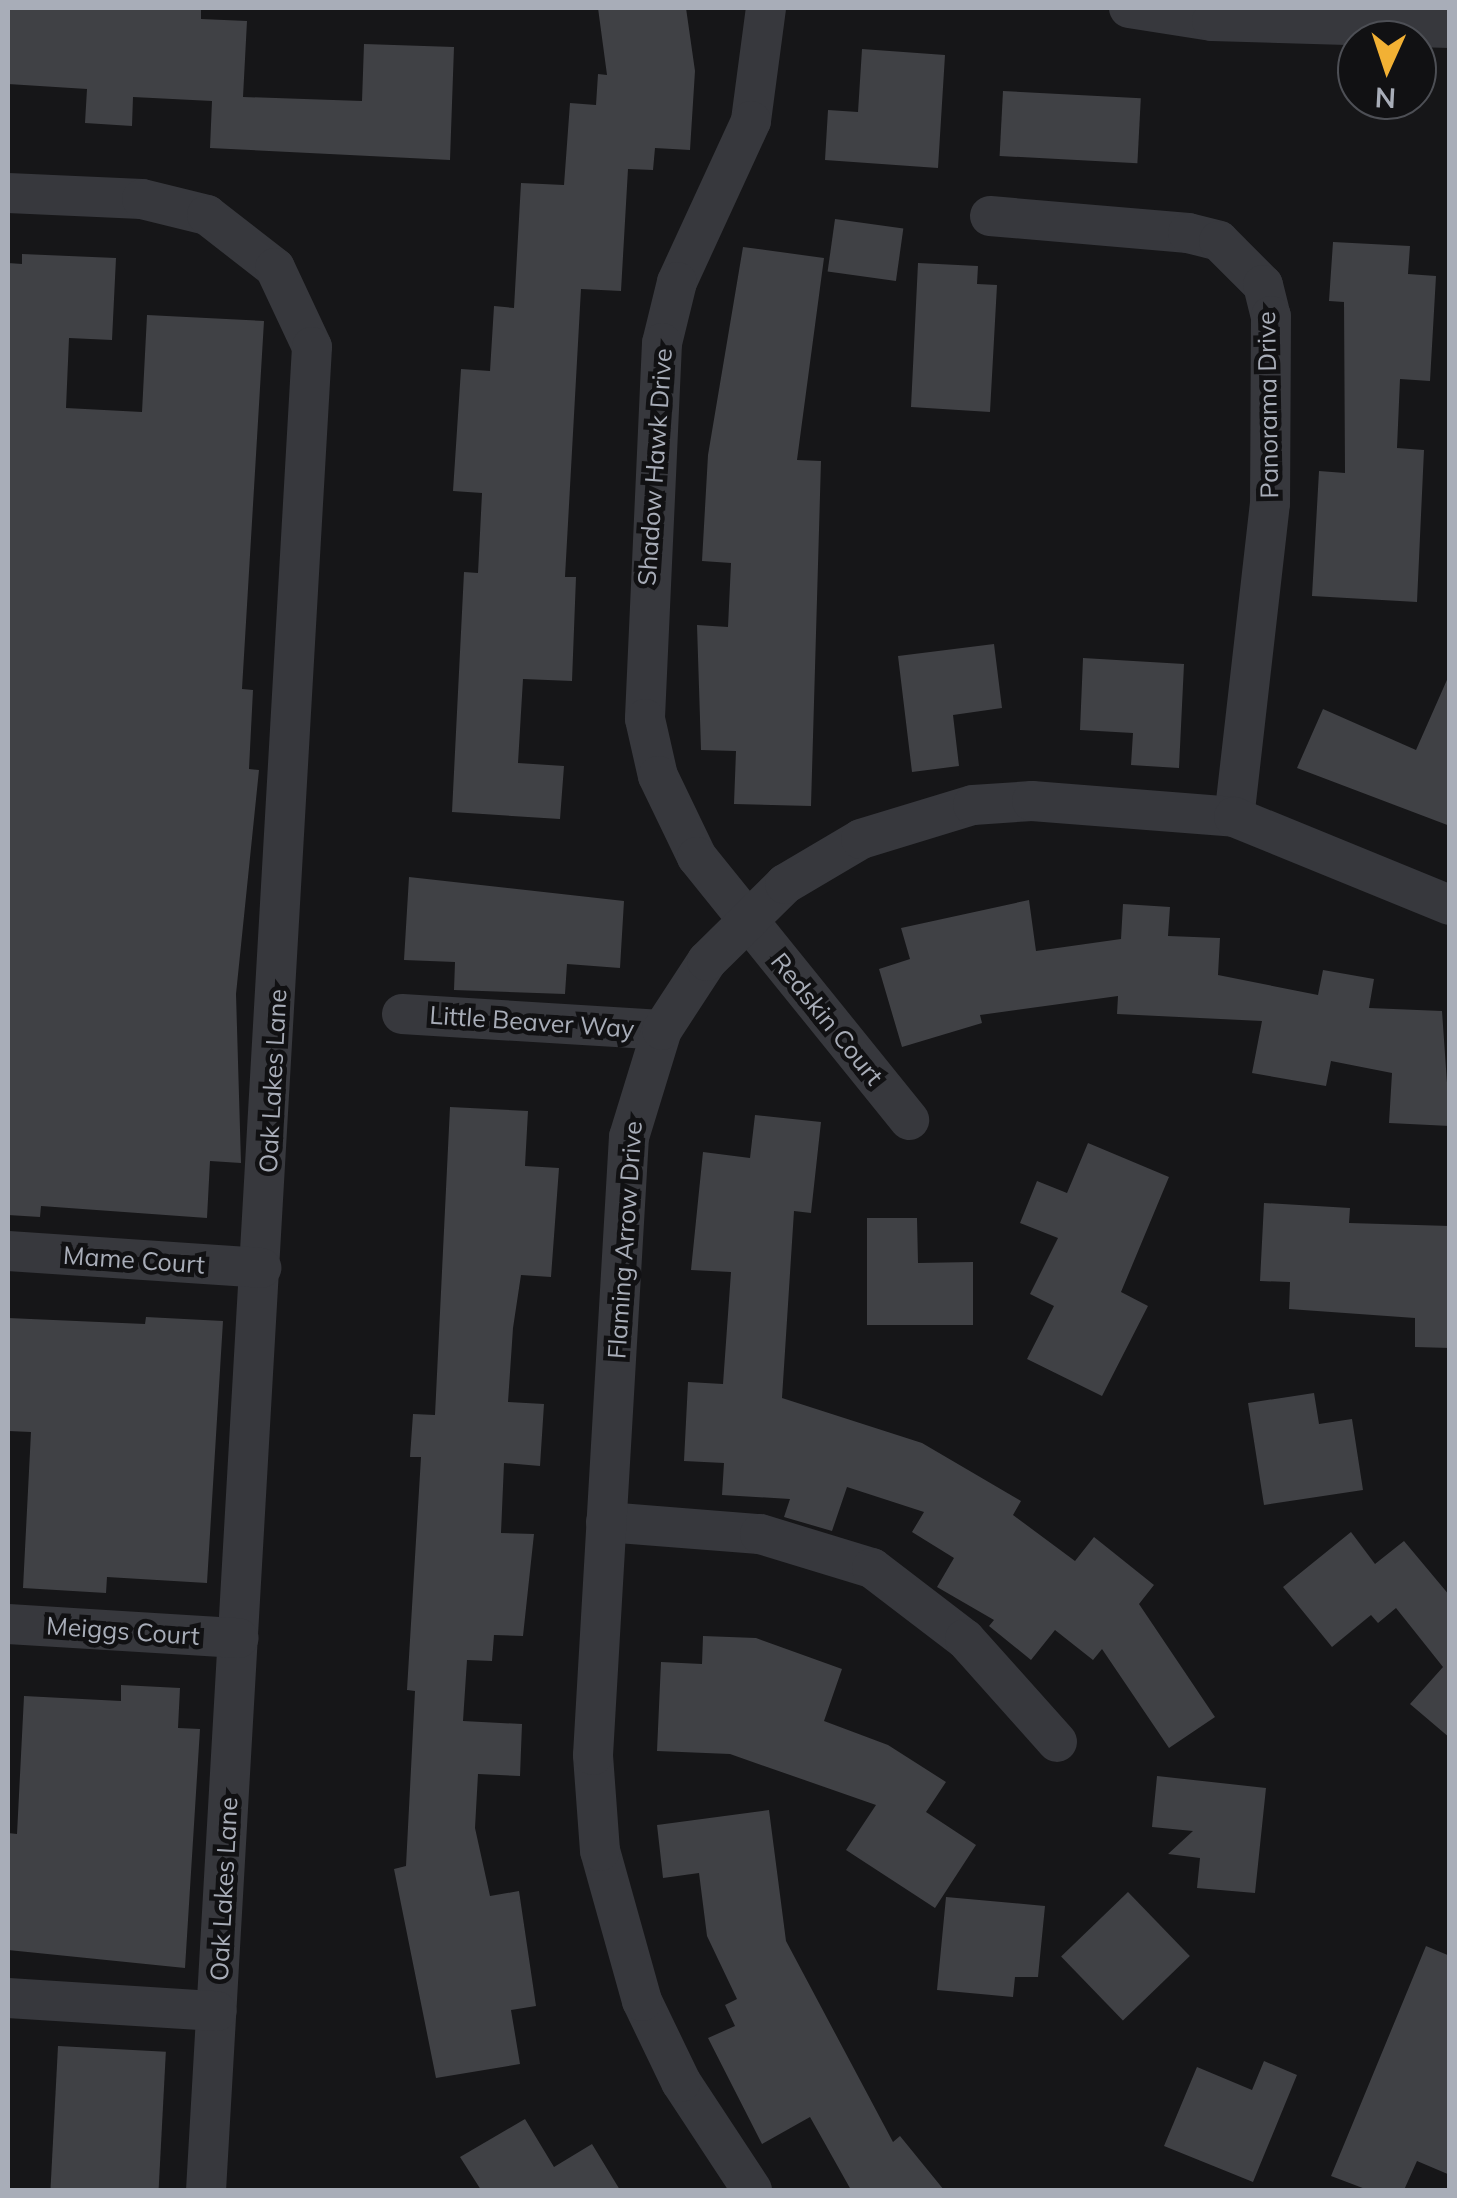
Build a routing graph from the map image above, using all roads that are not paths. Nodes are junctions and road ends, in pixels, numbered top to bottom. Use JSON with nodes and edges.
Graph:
{"nodes":[{"id":1,"x":766,"y":8,"type":"edge"},
{"id":2,"x":1129,"y":8,"type":"edge"},
{"id":3,"x":1450,"y":28,"type":"edge"},
{"id":4,"x":8,"y":193,"type":"edge"},
{"id":5,"x":990,"y":216,"type":"dead end"},
{"id":6,"x":1234,"y":817,"type":"junction"},
{"id":7,"x":1450,"y":906,"type":"edge"},
{"id":8,"x":745,"y":918,"type":"junction"},
{"id":9,"x":402,"y":1014,"type":"dead end"},
{"id":10,"x":662,"y":1030,"type":"junction"},
{"id":11,"x":909,"y":1120,"type":"dead end"},
{"id":12,"x":8,"y":1252,"type":"edge"},
{"id":13,"x":261,"y":1268,"type":"junction"},
{"id":14,"x":606,"y":1522,"type":"junction"},
{"id":15,"x":8,"y":1624,"type":"edge"},
{"id":16,"x":239,"y":1638,"type":"junction"},
{"id":17,"x":1057,"y":1742,"type":"dead end"},
{"id":18,"x":8,"y":1998,"type":"edge"},
{"id":19,"x":216,"y":2010,"type":"junction"},
{"id":20,"x":206,"y":2190,"type":"edge"},
{"id":21,"x":752,"y":2190,"type":"edge"}],
"edges":[{"from":1,"to":8,"type":"street","name":"Shadow Hawk Drive"},
{"from":2,"to":3,"type":"street"},
{"from":4,"to":13,"type":"street","name":"Oak Lakes Lane"},
{"from":5,"to":6,"type":"street","name":"Panorama Drive"},
{"from":6,"to":7,"type":"street","name":"Flaming Arrow Drive"},
{"from":6,"to":8,"type":"street","name":"Flaming Arrow Drive"},
{"from":8,"to":10,"type":"street","name":"Flaming Arrow Drive"},
{"from":8,"to":11,"type":"street","name":"Redskin Court"},
{"from":9,"to":10,"type":"street","name":"Little Beaver Way"},
{"from":10,"to":14,"type":"street","name":"Flaming Arrow Drive"},
{"from":12,"to":13,"type":"street","name":"Mame Court"},
{"from":13,"to":16,"type":"street","name":"Oak Lakes Lane"},
{"from":14,"to":17,"type":"street"},
{"from":14,"to":21,"type":"street","name":"Flaming Arrow Drive"},
{"from":15,"to":16,"type":"street","name":"Meiggs Court"},
{"from":16,"to":19,"type":"street","name":"Oak Lakes Lane"},
{"from":18,"to":19,"type":"street"},
{"from":19,"to":20,"type":"street","name":"Oak Lakes Lane"}]}
